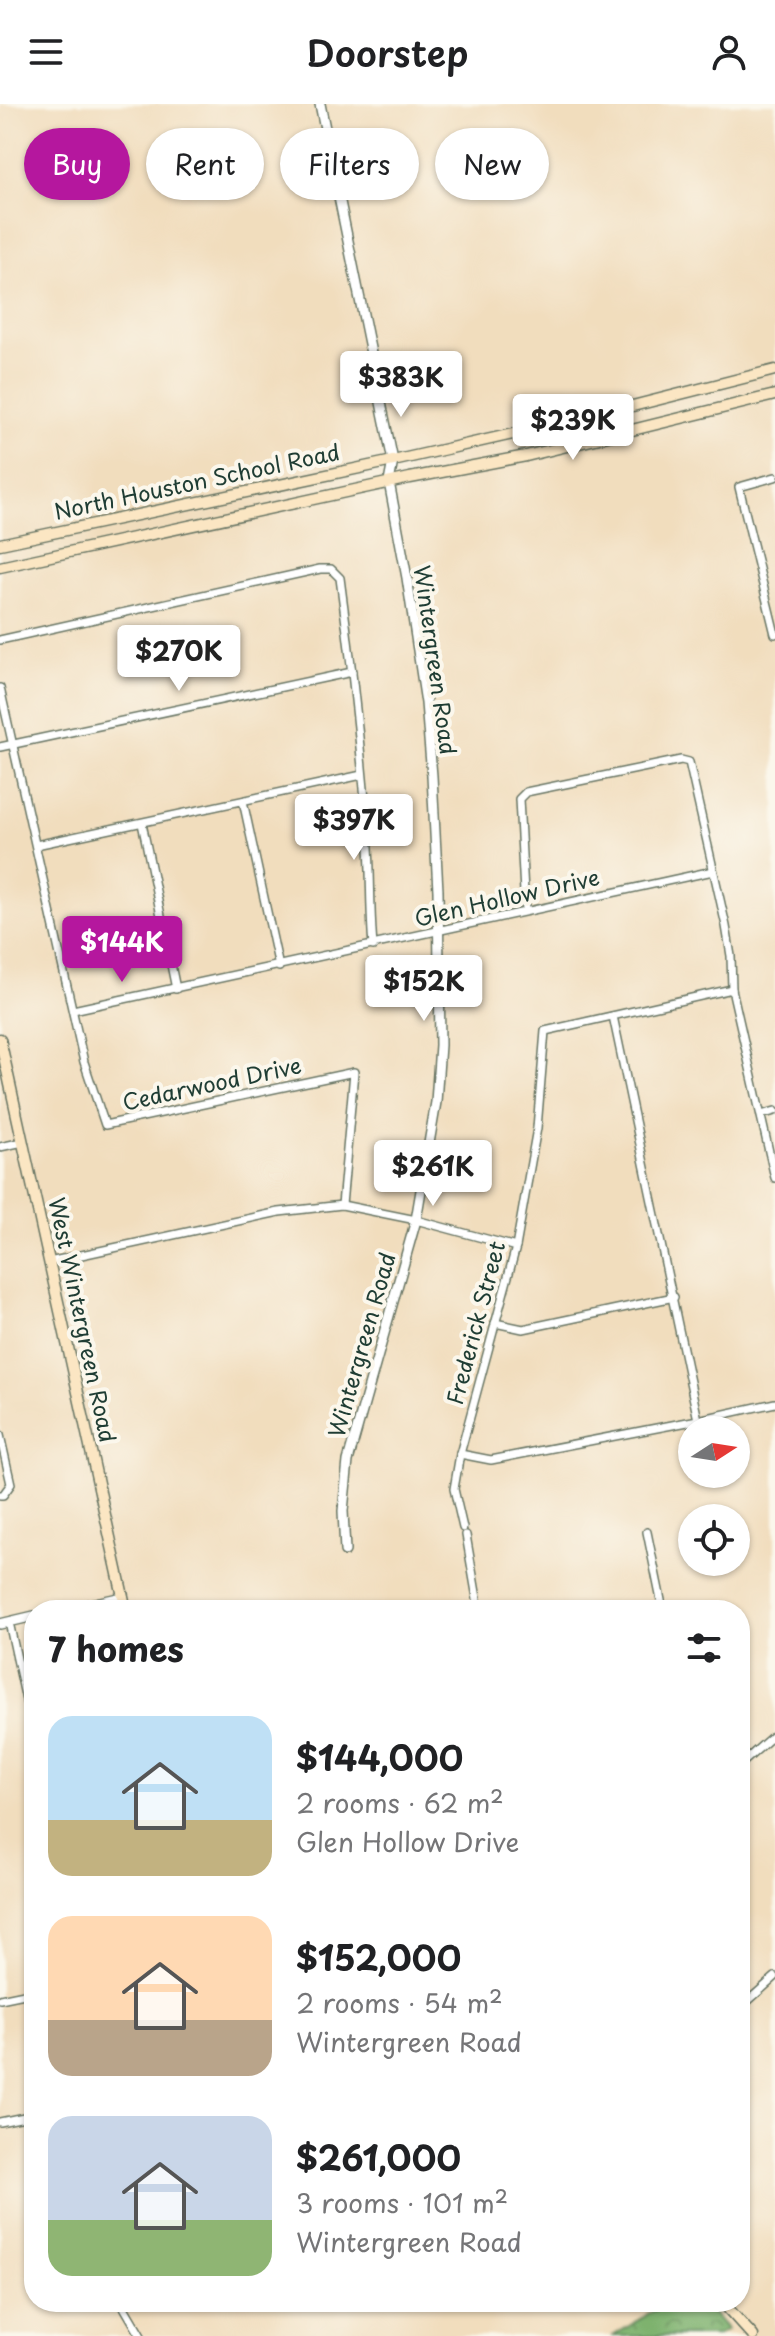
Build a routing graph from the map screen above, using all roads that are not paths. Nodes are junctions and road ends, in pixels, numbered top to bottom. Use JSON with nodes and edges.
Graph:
{"nodes":[{"id":1,"x":320,"y":104,"type":"edge"},
{"id":2,"x":775,"y":370,"type":"edge"},
{"id":3,"x":775,"y":395,"type":"edge"},
{"id":4,"x":393,"y":461,"type":"junction"},
{"id":5,"x":775,"y":477,"type":"edge"},
{"id":6,"x":389,"y":482,"type":"junction"},
{"id":7,"x":0,"y":544,"type":"edge"},
{"id":8,"x":0,"y":567,"type":"edge"},
{"id":9,"x":775,"y":634,"type":"edge"},
{"id":10,"x":0,"y":640,"type":"edge"},
{"id":11,"x":352,"y":672,"type":"junction"},
{"id":12,"x":0,"y":688,"type":"edge"},
{"id":13,"x":13,"y":745,"type":"junction"},
{"id":14,"x":0,"y":747,"type":"edge"},
{"id":15,"x":362,"y":775,"type":"junction"},
{"id":16,"x":243,"y":801,"type":"junction"},
{"id":17,"x":142,"y":823,"type":"junction"},
{"id":18,"x":36,"y":845,"type":"junction"},
{"id":19,"x":713,"y":871,"type":"junction"},
{"id":20,"x":525,"y":911,"type":"junction"},
{"id":21,"x":439,"y":932,"type":"junction"},
{"id":22,"x":373,"y":946,"type":"junction"},
{"id":23,"x":279,"y":967,"type":"junction"},
{"id":24,"x":176,"y":989,"type":"junction"},
{"id":25,"x":732,"y":989,"type":"junction"},
{"id":26,"x":73,"y":1010,"type":"junction"},
{"id":27,"x":613,"y":1016,"type":"junction"},
{"id":28,"x":0,"y":1039,"type":"edge"},
{"id":29,"x":775,"y":1111,"type":"edge"},
{"id":30,"x":761,"y":1115,"type":"junction"},
{"id":31,"x":23,"y":1142,"type":"junction"},
{"id":32,"x":0,"y":1147,"type":"edge"},
{"id":33,"x":775,"y":1178,"type":"edge"},
{"id":34,"x":342,"y":1205,"type":"junction"},
{"id":35,"x":416,"y":1220,"type":"junction"},
{"id":36,"x":516,"y":1247,"type":"junction"},
{"id":37,"x":49,"y":1262,"type":"junction"},
{"id":38,"x":674,"y":1297,"type":"junction"},
{"id":39,"x":495,"y":1323,"type":"junction"},
{"id":40,"x":775,"y":1403,"type":"edge"},
{"id":41,"x":697,"y":1416,"type":"edge"},
{"id":42,"x":716,"y":1416,"type":"edge"},
{"id":43,"x":678,"y":1424,"type":"edge"},
{"id":44,"x":0,"y":1435,"type":"edge"},
{"id":45,"x":460,"y":1454,"type":"junction"},
{"id":46,"x":0,"y":1495,"type":"edge"},
{"id":47,"x":647,"y":1532,"type":"dead end"},
{"id":48,"x":345,"y":1551,"type":"dead end"},
{"id":49,"x":123,"y":1597,"type":"junction"},
{"id":50,"x":109,"y":1600,"type":"edge"},
{"id":51,"x":124,"y":1600,"type":"edge"},
{"id":52,"x":477,"y":1600,"type":"edge"},
{"id":53,"x":661,"y":1600,"type":"edge"},
{"id":54,"x":24,"y":1618,"type":"edge"},
{"id":55,"x":4,"y":1623,"type":"edge"},
{"id":56,"x":24,"y":1699,"type":"edge"},
{"id":57,"x":775,"y":1734,"type":"edge"},
{"id":58,"x":750,"y":1756,"type":"edge"},
{"id":59,"x":775,"y":1977,"type":"edge"},
{"id":60,"x":24,"y":1994,"type":"edge"},
{"id":61,"x":0,"y":1999,"type":"edge"},
{"id":62,"x":750,"y":1999,"type":"edge"},
{"id":63,"x":24,"y":2117,"type":"edge"},
{"id":64,"x":0,"y":2122,"type":"edge"},
{"id":65,"x":127,"y":2312,"type":"edge"},
{"id":66,"x":731,"y":2312,"type":"edge"},
{"id":67,"x":141,"y":2336,"type":"edge"},
{"id":68,"x":753,"y":2336,"type":"edge"}],
"edges":[{"from":1,"to":4,"type":"street"},
{"from":2,"to":4,"type":"main road","name":"North Houston School Road"},
{"from":3,"to":6,"type":"main road","name":"North Houston School Road"},
{"from":4,"to":6,"type":"street"},
{"from":4,"to":7,"type":"main road","name":"North Houston School Road"},
{"from":5,"to":9,"type":"street"},
{"from":6,"to":8,"type":"main road","name":"North Houston School Road"},
{"from":6,"to":21,"type":"street","name":"Wintergreen Road"},
{"from":10,"to":11,"type":"street"},
{"from":11,"to":13,"type":"street"},
{"from":11,"to":15,"type":"street"},
{"from":12,"to":13,"type":"street","name":"Cedarwood Drive"},
{"from":13,"to":14,"type":"street"},
{"from":13,"to":18,"type":"street","name":"Cedarwood Drive"},
{"from":15,"to":16,"type":"street"},
{"from":15,"to":22,"type":"street"},
{"from":16,"to":17,"type":"street"},
{"from":16,"to":23,"type":"street"},
{"from":17,"to":18,"type":"street"},
{"from":17,"to":24,"type":"street"},
{"from":18,"to":26,"type":"street","name":"Cedarwood Drive"},
{"from":19,"to":20,"type":"street","name":"Glen Hollow Drive"},
{"from":19,"to":20,"type":"street"},
{"from":19,"to":25,"type":"street"},
{"from":20,"to":21,"type":"street","name":"Glen Hollow Drive"},
{"from":21,"to":22,"type":"street","name":"Glen Hollow Drive"},
{"from":21,"to":35,"type":"street","name":"Wintergreen Road"},
{"from":22,"to":23,"type":"street","name":"Glen Hollow Drive"},
{"from":23,"to":24,"type":"street","name":"Glen Hollow Drive"},
{"from":24,"to":26,"type":"street","name":"Glen Hollow Drive"},
{"from":25,"to":27,"type":"street","name":"Frederick Street"},
{"from":25,"to":30,"type":"street"},
{"from":26,"to":34,"type":"street","name":"Cedarwood Drive"},
{"from":27,"to":36,"type":"street","name":"Frederick Street"},
{"from":27,"to":38,"type":"street"},
{"from":28,"to":31,"type":"main road","name":"West Wintergreen Road"},
{"from":29,"to":30,"type":"street"},
{"from":30,"to":33,"type":"street"},
{"from":31,"to":32,"type":"street"},
{"from":31,"to":37,"type":"main road","name":"West Wintergreen Road"},
{"from":34,"to":35,"type":"street"},
{"from":34,"to":37,"type":"street"},
{"from":35,"to":36,"type":"street"},
{"from":35,"to":48,"type":"street","name":"Wintergreen Road"},
{"from":36,"to":39,"type":"street","name":"Frederick Street"},
{"from":37,"to":49,"type":"main road","name":"West Wintergreen Road"},
{"from":38,"to":39,"type":"street"},
{"from":38,"to":41,"type":"street"},
{"from":39,"to":45,"type":"street","name":"Frederick Street"},
{"from":40,"to":42,"type":"street"},
{"from":43,"to":45,"type":"street"},
{"from":44,"to":46,"type":"street"},
{"from":45,"to":52,"type":"street","name":"Frederick Street"},
{"from":47,"to":53,"type":"street"},
{"from":49,"to":50,"type":"street"},
{"from":49,"to":51,"type":"main road","name":"West Wintergreen Road"},
{"from":54,"to":55,"type":"street"},
{"from":55,"to":56,"type":"street"},
{"from":57,"to":58,"type":"street"},
{"from":59,"to":62,"type":"street"},
{"from":60,"to":61,"type":"street"},
{"from":63,"to":64,"type":"street"},
{"from":65,"to":67,"type":"street"},
{"from":66,"to":68,"type":"main road"}]}
